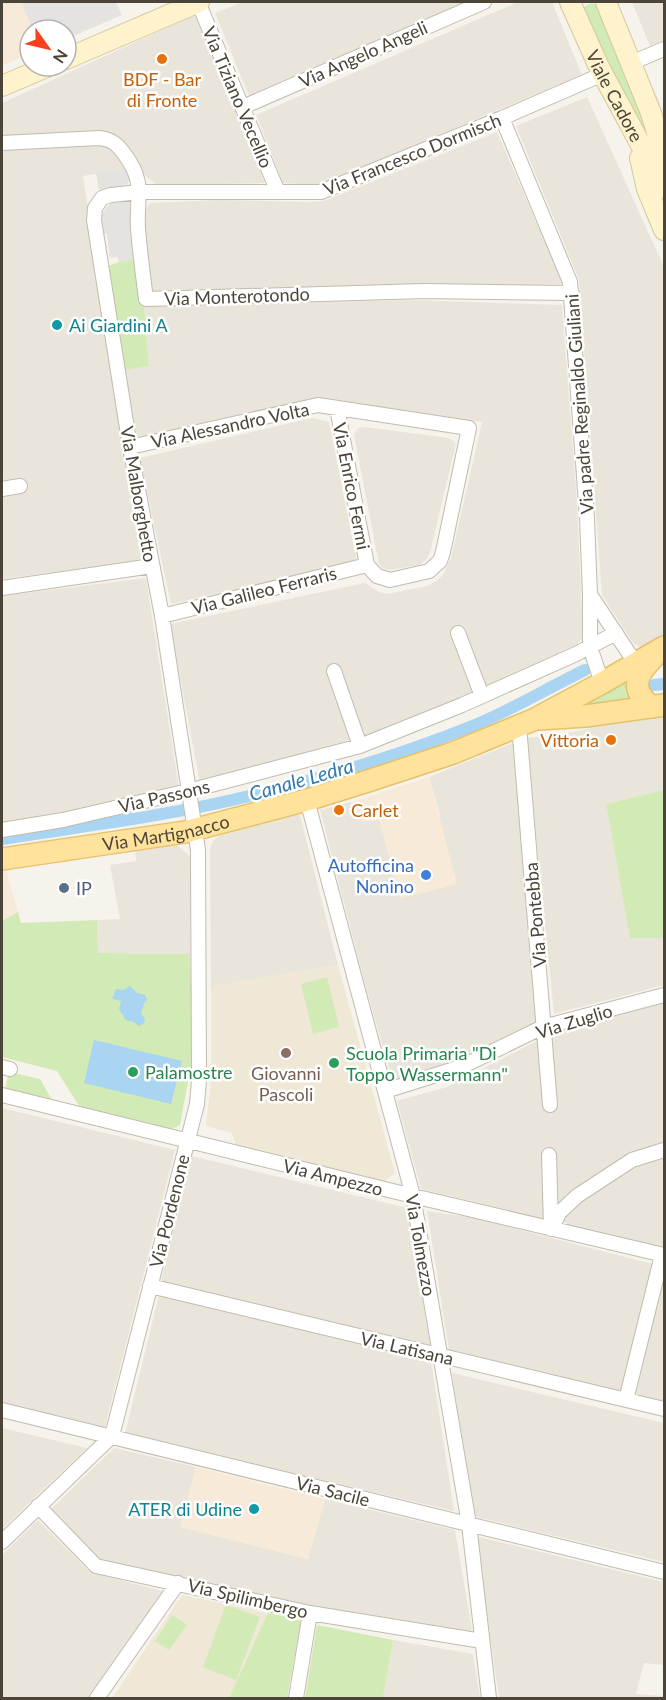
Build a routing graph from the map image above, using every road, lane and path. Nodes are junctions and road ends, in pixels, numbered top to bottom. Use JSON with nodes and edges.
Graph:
{"nodes":[{"id":1,"x":199,"y":2,"type":"edge"},
{"id":2,"x":484,"y":2,"type":"edge"},
{"id":3,"x":606,"y":2,"type":"edge"},
{"id":4,"x":575,"y":3,"type":"edge"},
{"id":5,"x":664,"y":49,"type":"edge"},
{"id":6,"x":78,"y":54,"type":"edge"},
{"id":7,"x":631,"y":63,"type":"junction"},
{"id":8,"x":603,"y":74,"type":"junction"},
{"id":9,"x":21,"y":78,"type":"edge"},
{"id":10,"x":2,"y":86,"type":"edge"},
{"id":11,"x":243,"y":106,"type":"junction"},
{"id":12,"x":651,"y":113,"type":"junction"},
{"id":13,"x":502,"y":118,"type":"junction"},
{"id":14,"x":633,"y":133,"type":"junction"},
{"id":15,"x":664,"y":138,"type":"edge"},
{"id":16,"x":2,"y":143,"type":"edge"},
{"id":17,"x":664,"y":155,"type":"edge"},
{"id":18,"x":664,"y":188,"type":"edge"},
{"id":19,"x":140,"y":192,"type":"junction"},
{"id":20,"x":278,"y":192,"type":"junction"},
{"id":21,"x":664,"y":230,"type":"edge"},
{"id":22,"x":572,"y":293,"type":"junction"},
{"id":23,"x":337,"y":408,"type":"junction"},
{"id":24,"x":130,"y":447,"type":"junction"},
{"id":25,"x":20,"y":486,"type":"dead end"},
{"id":26,"x":2,"y":489,"type":"edge"},
{"id":27,"x":367,"y":565,"type":"junction"},
{"id":28,"x":152,"y":566,"type":"junction"},
{"id":29,"x":2,"y":588,"type":"edge"},
{"id":30,"x":590,"y":595,"type":"junction"},
{"id":31,"x":162,"y":616,"type":"junction"},
{"id":32,"x":458,"y":633,"type":"dead end"},
{"id":33,"x":615,"y":633,"type":"junction"},
{"id":34,"x":590,"y":647,"type":"junction"},
{"id":35,"x":664,"y":647,"type":"edge"},
{"id":36,"x":636,"y":664,"type":"junction"},
{"id":37,"x":334,"y":671,"type":"dead end"},
{"id":38,"x":602,"y":683,"type":"junction"},
{"id":39,"x":482,"y":696,"type":"junction"},
{"id":40,"x":658,"y":706,"type":"edge"},
{"id":41,"x":526,"y":722,"type":"junction"},
{"id":42,"x":360,"y":746,"type":"junction"},
{"id":43,"x":189,"y":795,"type":"junction"},
{"id":44,"x":307,"y":800,"type":"junction"},
{"id":45,"x":194,"y":824,"type":"junction"},
{"id":46,"x":2,"y":830,"type":"edge"},
{"id":47,"x":2,"y":859,"type":"edge"},
{"id":48,"x":664,"y":995,"type":"edge"},
{"id":49,"x":543,"y":1027,"type":"junction"},
{"id":50,"x":385,"y":1091,"type":"junction"},
{"id":51,"x":2,"y":1095,"type":"edge"},
{"id":52,"x":550,"y":1105,"type":"dead end"},
{"id":53,"x":187,"y":1141,"type":"junction"},
{"id":54,"x":664,"y":1150,"type":"edge"},
{"id":55,"x":549,"y":1155,"type":"dead end"},
{"id":56,"x":413,"y":1196,"type":"junction"},
{"id":57,"x":551,"y":1229,"type":"junction"},
{"id":58,"x":663,"y":1255,"type":"edge"},
{"id":59,"x":150,"y":1286,"type":"junction"},
{"id":60,"x":440,"y":1356,"type":"junction"},
{"id":61,"x":626,"y":1400,"type":"junction"},
{"id":62,"x":664,"y":1409,"type":"edge"},
{"id":63,"x":2,"y":1410,"type":"edge"},
{"id":64,"x":112,"y":1436,"type":"junction"},
{"id":65,"x":38,"y":1506,"type":"junction"},
{"id":66,"x":469,"y":1524,"type":"junction"},
{"id":67,"x":2,"y":1540,"type":"edge"},
{"id":68,"x":664,"y":1572,"type":"edge"},
{"id":69,"x":178,"y":1582,"type":"junction"},
{"id":70,"x":310,"y":1613,"type":"junction"},
{"id":71,"x":482,"y":1641,"type":"junction"},
{"id":72,"x":97,"y":1698,"type":"edge"},
{"id":73,"x":296,"y":1698,"type":"edge"},
{"id":74,"x":489,"y":1698,"type":"edge"}],
"edges":[{"from":1,"to":6,"type":"main road"},
{"from":1,"to":11,"type":"street","name":"Via Tiziano Vecellio"},
{"from":2,"to":11,"type":"street","name":"Via Angelo Angeli"},
{"from":3,"to":7,"type":"main road","name":"Viale Cadore"},
{"from":4,"to":8,"type":"main road","name":"Viale Cadore"},
{"from":5,"to":7,"type":"street"},
{"from":7,"to":12,"type":"main road","name":"Viale Cadore"},
{"from":8,"to":13,"type":"street","name":"Via Francesco Dormisch"},
{"from":8,"to":14,"type":"main road","name":"Viale Cadore"},
{"from":9,"to":10,"type":"main road"},
{"from":11,"to":20,"type":"street","name":"Via Tiziano Vecellio"},
{"from":12,"to":15,"type":"main road"},
{"from":12,"to":17,"type":"main road","name":"Viale Cadore"},
{"from":13,"to":20,"type":"street","name":"Via Francesco Dormisch"},
{"from":13,"to":22,"type":"street","name":"Via padre Reginaldo Giuliani"},
{"from":14,"to":18,"type":"main road","name":"Viale Cadore"},
{"from":14,"to":21,"type":"main road"},
{"from":16,"to":19,"type":"street","name":"Via Monterotondo"},
{"from":19,"to":20,"type":"street","name":"Via Francesco Dormisch"},
{"from":19,"to":22,"type":"street","name":"Via Monterotondo"},
{"from":19,"to":24,"type":"street","name":"Via Malborghetto"},
{"from":22,"to":30,"type":"street","name":"Via padre Reginaldo Giuliani"},
{"from":23,"to":24,"type":"street","name":"Via Alessandro Volta"},
{"from":23,"to":27,"type":"street","name":"Via Enrico Fermi"},
{"from":23,"to":27,"type":"street","name":"Via Alessandro Volta"},
{"from":24,"to":28,"type":"street","name":"Via Malborghetto"},
{"from":25,"to":26,"type":"street"},
{"from":27,"to":31,"type":"street","name":"Via Galileo Ferraris"},
{"from":28,"to":29,"type":"street"},
{"from":28,"to":31,"type":"street","name":"Via Malborghetto"},
{"from":30,"to":33,"type":"street","name":"Via padre Reginaldo Giuliani"},
{"from":30,"to":34,"type":"street","name":"Via padre Reginaldo Giuliani"},
{"from":31,"to":43,"type":"street","name":"Via Malborghetto"},
{"from":32,"to":39,"type":"street"},
{"from":33,"to":34,"type":"street","name":"Via Passons"},
{"from":33,"to":36,"type":"street","name":"Via padre Reginaldo Giuliani"},
{"from":34,"to":38,"type":"street","name":"Via padre Reginaldo Giuliani"},
{"from":34,"to":39,"type":"street","name":"Via Passons"},
{"from":35,"to":36,"type":"main road","name":"Via Martignacco"},
{"from":35,"to":40,"type":"main road"},
{"from":36,"to":38,"type":"main road","name":"Via Martignacco"},
{"from":37,"to":42,"type":"street"},
{"from":38,"to":41,"type":"main road","name":"Via Martignacco"},
{"from":39,"to":42,"type":"street","name":"Via Passons"},
{"from":40,"to":41,"type":"main road","name":"Via Martignacco"},
{"from":41,"to":44,"type":"main road","name":"Via Martignacco"},
{"from":41,"to":49,"type":"street","name":"Via Pontebba"},
{"from":42,"to":43,"type":"street","name":"Via Passons"},
{"from":43,"to":45,"type":"street","name":"Via Malborghetto"},
{"from":43,"to":46,"type":"street","name":"Via Passons"},
{"from":44,"to":45,"type":"main road","name":"Via Martignacco"},
{"from":44,"to":50,"type":"street","name":"Via Tolmezzo"},
{"from":45,"to":47,"type":"main road","name":"Via Martignacco"},
{"from":45,"to":53,"type":"street","name":"Via Pordenone"},
{"from":48,"to":49,"type":"street","name":"Via Zuglio"},
{"from":49,"to":50,"type":"street","name":"Via Zuglio"},
{"from":49,"to":52,"type":"street","name":"Via Pontebba"},
{"from":50,"to":56,"type":"street","name":"Via Tolmezzo"},
{"from":51,"to":53,"type":"street","name":"Via Ampezzo"},
{"from":53,"to":56,"type":"street","name":"Via Ampezzo"},
{"from":53,"to":59,"type":"street","name":"Via Pordenone"},
{"from":54,"to":57,"type":"street"},
{"from":55,"to":57,"type":"street"},
{"from":56,"to":57,"type":"street","name":"Via Ampezzo"},
{"from":56,"to":60,"type":"street","name":"Via Tolmezzo"},
{"from":57,"to":58,"type":"street","name":"Via Ampezzo"},
{"from":58,"to":61,"type":"street"},
{"from":59,"to":60,"type":"street","name":"Via Latisana"},
{"from":59,"to":64,"type":"street","name":"Via Pordenone"},
{"from":60,"to":61,"type":"street","name":"Via Latisana"},
{"from":60,"to":66,"type":"street","name":"Via Tolmezzo"},
{"from":61,"to":62,"type":"street","name":"Via Latisana"},
{"from":63,"to":64,"type":"street","name":"Via Sacile"},
{"from":64,"to":65,"type":"street"},
{"from":64,"to":66,"type":"street","name":"Via Sacile"},
{"from":65,"to":67,"type":"street"},
{"from":65,"to":69,"type":"street","name":"Via Spilimbergo"},
{"from":66,"to":68,"type":"street","name":"Via Sacile"},
{"from":66,"to":71,"type":"street","name":"Via Tolmezzo"},
{"from":69,"to":70,"type":"street","name":"Via Spilimbergo"},
{"from":69,"to":72,"type":"street"},
{"from":70,"to":71,"type":"street","name":"Via Spilimbergo"},
{"from":70,"to":73,"type":"street"},
{"from":71,"to":74,"type":"street","name":"Via Tolmezzo"}]}
